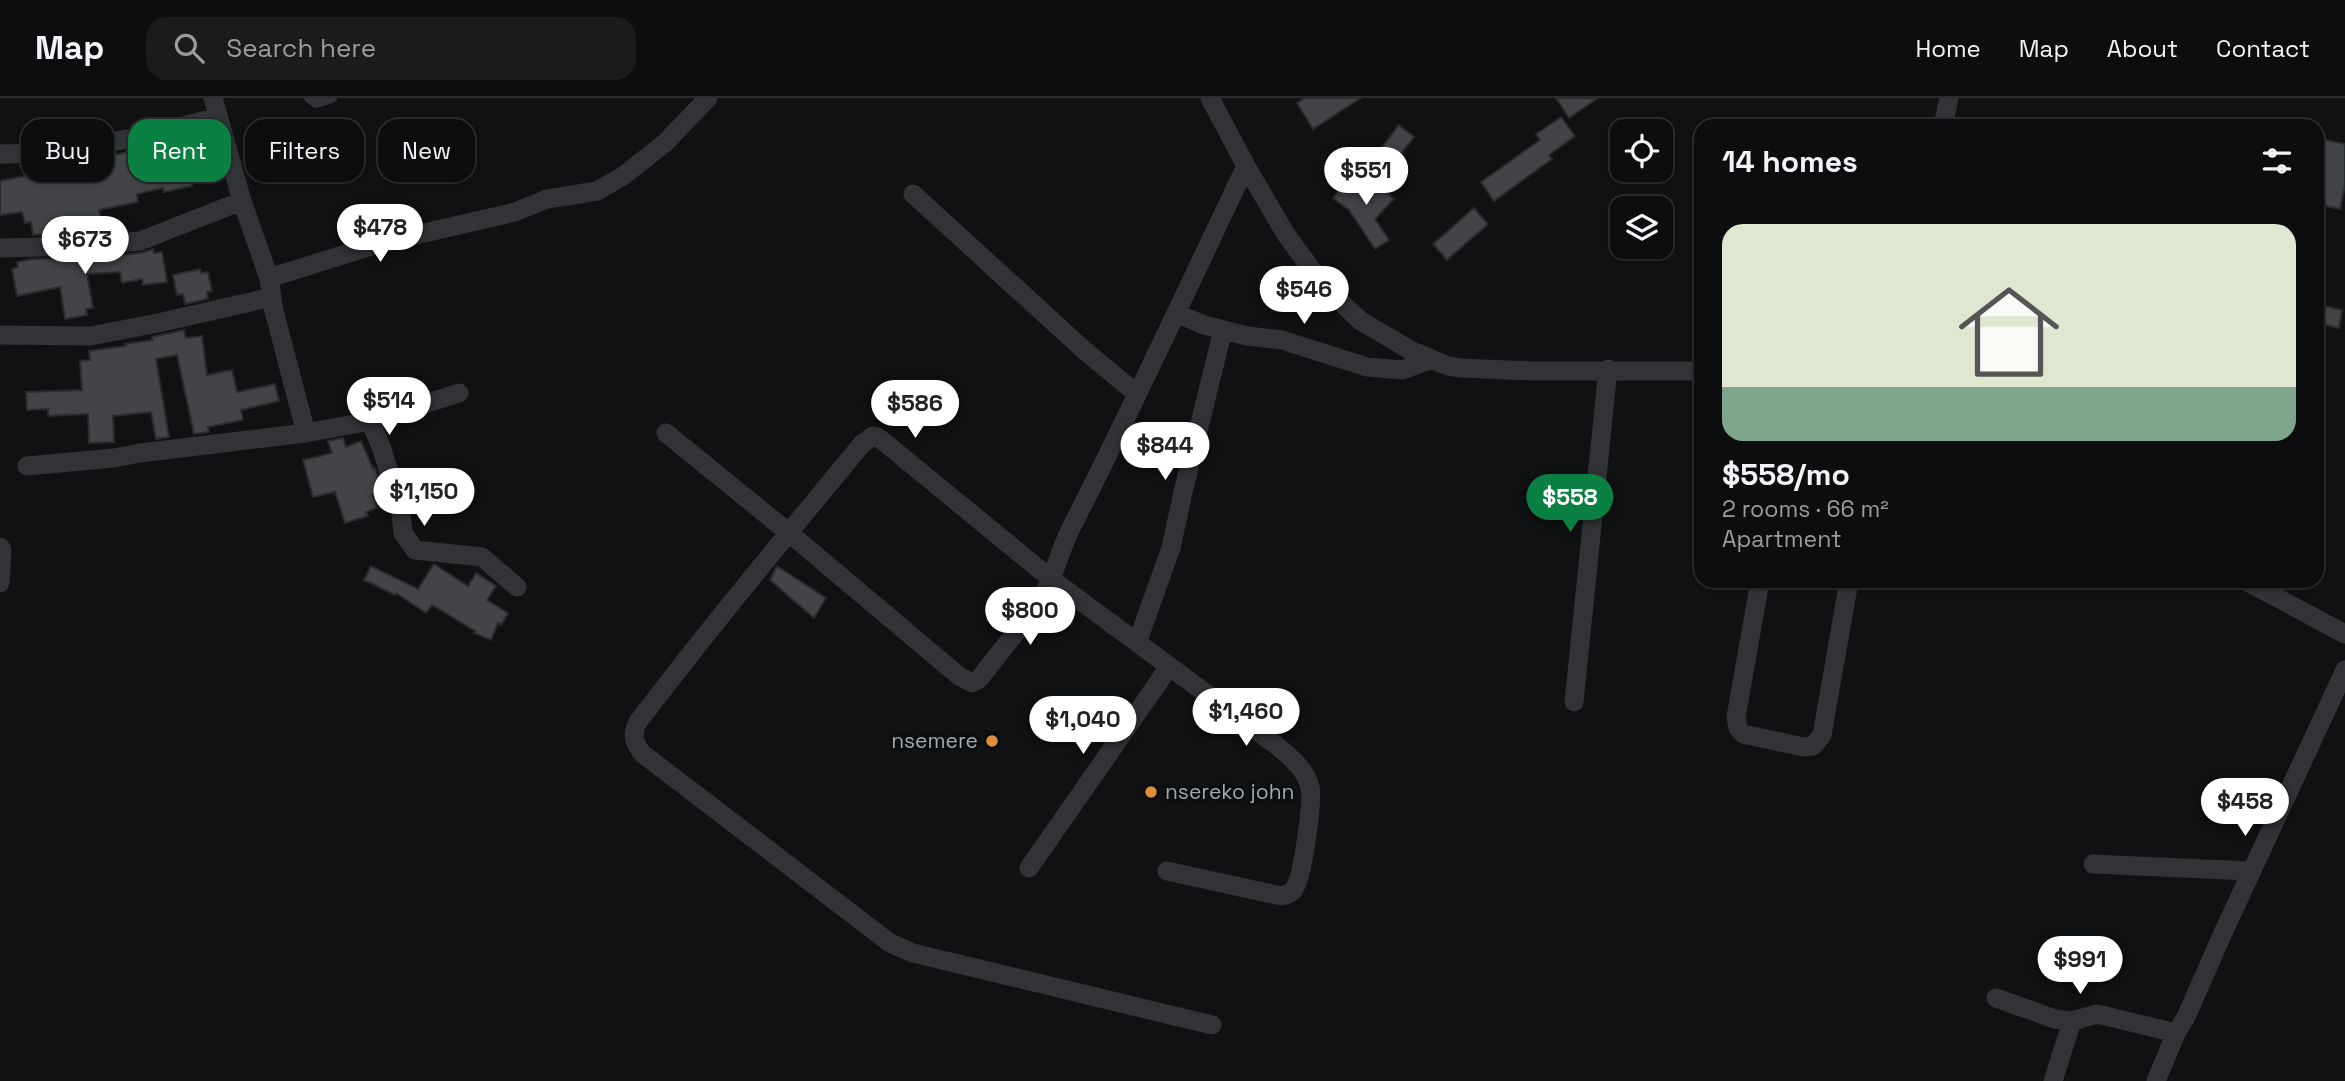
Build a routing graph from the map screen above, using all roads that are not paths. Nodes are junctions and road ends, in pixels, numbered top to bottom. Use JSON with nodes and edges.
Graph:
{"nodes":[{"id":1,"x":309,"y":98,"type":"edge"},
{"id":2,"x":332,"y":98,"type":"edge"},
{"id":3,"x":708,"y":98,"type":"edge"},
{"id":4,"x":1210,"y":98,"type":"edge"},
{"id":5,"x":1949,"y":98,"type":"edge"},
{"id":6,"x":216,"y":108,"type":"edge"},
{"id":7,"x":1944,"y":119,"type":"edge"},
{"id":8,"x":0,"y":154,"type":"edge"},
{"id":9,"x":1246,"y":166,"type":"junction"},
{"id":10,"x":913,"y":194,"type":"dead end"},
{"id":11,"x":242,"y":201,"type":"junction"},
{"id":12,"x":0,"y":248,"type":"edge"},
{"id":13,"x":270,"y":288,"type":"junction"},
{"id":14,"x":1176,"y":313,"type":"junction"},
{"id":15,"x":1223,"y":330,"type":"junction"},
{"id":16,"x":0,"y":335,"type":"edge"},
{"id":17,"x":1432,"y":359,"type":"junction"},
{"id":18,"x":1608,"y":369,"type":"junction"},
{"id":19,"x":1694,"y":371,"type":"edge"},
{"id":20,"x":459,"y":393,"type":"dead end"},
{"id":21,"x":1137,"y":394,"type":"junction"},
{"id":22,"x":370,"y":421,"type":"junction"},
{"id":23,"x":306,"y":433,"type":"junction"},
{"id":24,"x":666,"y":433,"type":"dead end"},
{"id":25,"x":27,"y":466,"type":"dead end"},
{"id":26,"x":788,"y":532,"type":"junction"},
{"id":27,"x":0,"y":547,"type":"edge"},
{"id":28,"x":1051,"y":579,"type":"junction"},
{"id":29,"x":0,"y":583,"type":"edge"},
{"id":30,"x":517,"y":587,"type":"dead end"},
{"id":31,"x":1759,"y":588,"type":"edge"},
{"id":32,"x":1848,"y":588,"type":"edge"},
{"id":33,"x":2259,"y":588,"type":"edge"},
{"id":34,"x":2345,"y":634,"type":"edge"},
{"id":35,"x":1137,"y":643,"type":"junction"},
{"id":36,"x":1169,"y":667,"type":"junction"},
{"id":37,"x":2345,"y":670,"type":"edge"},
{"id":38,"x":1574,"y":702,"type":"dead end"},
{"id":39,"x":2093,"y":864,"type":"dead end"},
{"id":40,"x":1029,"y":868,"type":"dead end"},
{"id":41,"x":1167,"y":871,"type":"dead end"},
{"id":42,"x":2251,"y":871,"type":"junction"},
{"id":43,"x":1996,"y":998,"type":"dead end"},
{"id":44,"x":2072,"y":1021,"type":"junction"},
{"id":45,"x":1212,"y":1024,"type":"dead end"},
{"id":46,"x":2176,"y":1033,"type":"junction"},
{"id":47,"x":2053,"y":1081,"type":"edge"},
{"id":48,"x":2156,"y":1081,"type":"edge"}],
"edges":[{"from":1,"to":2,"type":"lane"},
{"from":3,"to":13,"type":"street"},
{"from":4,"to":9,"type":"street"},
{"from":5,"to":7,"type":"street"},
{"from":6,"to":8,"type":"street"},
{"from":6,"to":11,"type":"street"},
{"from":9,"to":14,"type":"street"},
{"from":9,"to":17,"type":"street"},
{"from":10,"to":21,"type":"street"},
{"from":11,"to":12,"type":"street"},
{"from":11,"to":13,"type":"street"},
{"from":13,"to":16,"type":"street"},
{"from":13,"to":23,"type":"street"},
{"from":14,"to":15,"type":"street"},
{"from":14,"to":21,"type":"street"},
{"from":15,"to":17,"type":"street"},
{"from":15,"to":35,"type":"street"},
{"from":17,"to":18,"type":"street"},
{"from":18,"to":19,"type":"street"},
{"from":18,"to":38,"type":"street"},
{"from":20,"to":22,"type":"street"},
{"from":21,"to":28,"type":"street"},
{"from":22,"to":23,"type":"street"},
{"from":22,"to":30,"type":"street"},
{"from":23,"to":25,"type":"street"},
{"from":24,"to":26,"type":"street"},
{"from":26,"to":28,"type":"street"},
{"from":26,"to":28,"type":"street"},
{"from":26,"to":45,"type":"street"},
{"from":27,"to":29,"type":"street"},
{"from":28,"to":35,"type":"street"},
{"from":31,"to":32,"type":"street"},
{"from":33,"to":34,"type":"street"},
{"from":35,"to":36,"type":"street"},
{"from":36,"to":40,"type":"street"},
{"from":36,"to":41,"type":"street"},
{"from":37,"to":42,"type":"street"},
{"from":39,"to":42,"type":"street"},
{"from":42,"to":46,"type":"street"},
{"from":43,"to":44,"type":"street"},
{"from":44,"to":46,"type":"street"},
{"from":44,"to":47,"type":"street"},
{"from":46,"to":48,"type":"street"}]}
